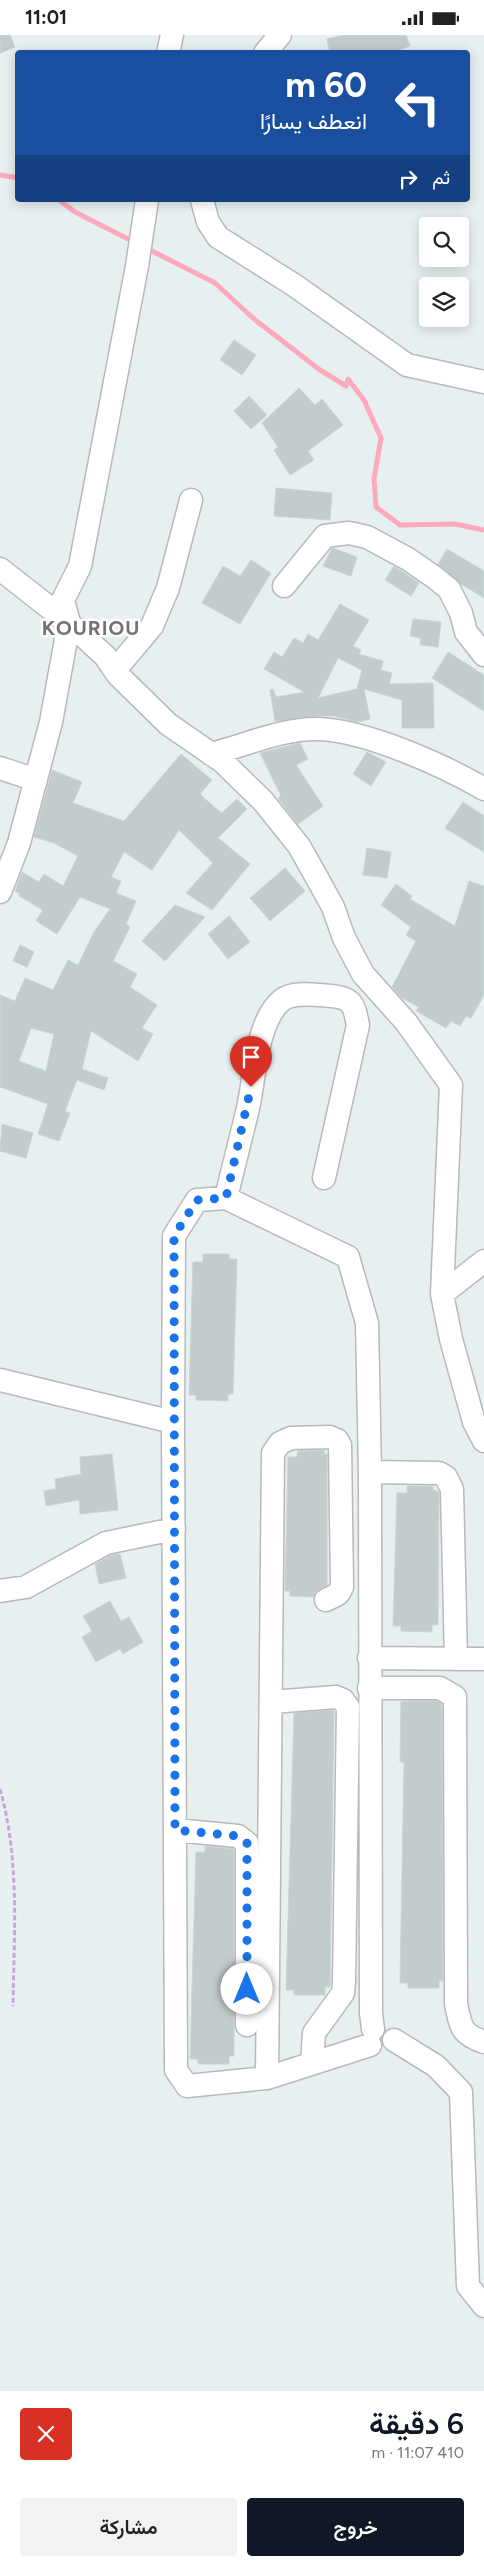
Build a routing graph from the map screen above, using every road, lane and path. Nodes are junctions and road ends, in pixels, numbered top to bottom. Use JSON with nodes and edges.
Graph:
{"nodes":[{"id":1,"x":172,"y":35,"type":"edge"},
{"id":2,"x":280,"y":35,"type":"edge"},
{"id":3,"x":169,"y":50,"type":"edge"},
{"id":4,"x":268,"y":50,"type":"edge"},
{"id":5,"x":203,"y":202,"type":"edge"},
{"id":6,"x":145,"y":211,"type":"edge"},
{"id":7,"x":484,"y":382,"type":"edge"},
{"id":8,"x":191,"y":500,"type":"dead end"},
{"id":9,"x":0,"y":569,"type":"edge"},
{"id":10,"x":284,"y":586,"type":"dead end"},
{"id":11,"x":69,"y":623,"type":"junction"},
{"id":12,"x":484,"y":655,"type":"edge"},
{"id":13,"x":115,"y":670,"type":"junction"},
{"id":14,"x":211,"y":753,"type":"junction"},
{"id":15,"x":0,"y":768,"type":"edge"},
{"id":16,"x":36,"y":780,"type":"junction"},
{"id":17,"x":484,"y":789,"type":"edge"},
{"id":18,"x":0,"y":892,"type":"edge"},
{"id":19,"x":324,"y":1178,"type":"dead end"},
{"id":20,"x":226,"y":1198,"type":"junction"},
{"id":21,"x":484,"y":1261,"type":"edge"},
{"id":22,"x":442,"y":1294,"type":"junction"},
{"id":23,"x":0,"y":1380,"type":"edge"},
{"id":24,"x":173,"y":1422,"type":"junction"},
{"id":25,"x":484,"y":1441,"type":"edge"},
{"id":26,"x":370,"y":1472,"type":"junction"},
{"id":27,"x":174,"y":1529,"type":"junction"},
{"id":28,"x":0,"y":1591,"type":"edge"},
{"id":29,"x":326,"y":1600,"type":"dead end"},
{"id":30,"x":369,"y":1658,"type":"junction"},
{"id":31,"x":456,"y":1659,"type":"junction"},
{"id":32,"x":484,"y":1659,"type":"edge"},
{"id":33,"x":369,"y":1687,"type":"junction"},
{"id":34,"x":272,"y":1701,"type":"junction"},
{"id":35,"x":0,"y":1789,"type":"edge"},
{"id":36,"x":175,"y":1830,"type":"junction"},
{"id":37,"x":13,"y":2007,"type":"dead end"},
{"id":38,"x":247,"y":2025,"type":"dead end"},
{"id":39,"x":371,"y":2037,"type":"junction"},
{"id":40,"x":484,"y":2043,"type":"edge"},
{"id":41,"x":312,"y":2063,"type":"junction"},
{"id":42,"x":267,"y":2078,"type":"junction"},
{"id":43,"x":484,"y":2306,"type":"edge"}],
"edges":[{"from":1,"to":3,"type":"street"},
{"from":2,"to":4,"type":"street"},
{"from":5,"to":7,"type":"street"},
{"from":6,"to":11,"type":"street"},
{"from":8,"to":13,"type":"street"},
{"from":9,"to":11,"type":"street"},
{"from":10,"to":12,"type":"street"},
{"from":11,"to":13,"type":"street"},
{"from":11,"to":16,"type":"street"},
{"from":13,"to":14,"type":"street"},
{"from":14,"to":17,"type":"street"},
{"from":14,"to":22,"type":"street"},
{"from":15,"to":16,"type":"street"},
{"from":16,"to":18,"type":"street"},
{"from":19,"to":20,"type":"street"},
{"from":20,"to":24,"type":"street"},
{"from":20,"to":26,"type":"street"},
{"from":21,"to":22,"type":"street"},
{"from":22,"to":25,"type":"street"},
{"from":23,"to":24,"type":"street"},
{"from":24,"to":27,"type":"street"},
{"from":26,"to":30,"type":"street"},
{"from":26,"to":31,"type":"street"},
{"from":27,"to":28,"type":"street"},
{"from":27,"to":36,"type":"street"},
{"from":29,"to":34,"type":"street"},
{"from":30,"to":31,"type":"street"},
{"from":30,"to":33,"type":"street"},
{"from":31,"to":32,"type":"street"},
{"from":33,"to":39,"type":"street"},
{"from":33,"to":40,"type":"street"},
{"from":34,"to":41,"type":"street"},
{"from":34,"to":42,"type":"street"},
{"from":35,"to":37,"type":"path"},
{"from":36,"to":38,"type":"street"},
{"from":36,"to":42,"type":"street"},
{"from":39,"to":41,"type":"street"},
{"from":39,"to":43,"type":"street"},
{"from":41,"to":42,"type":"street"}]}
